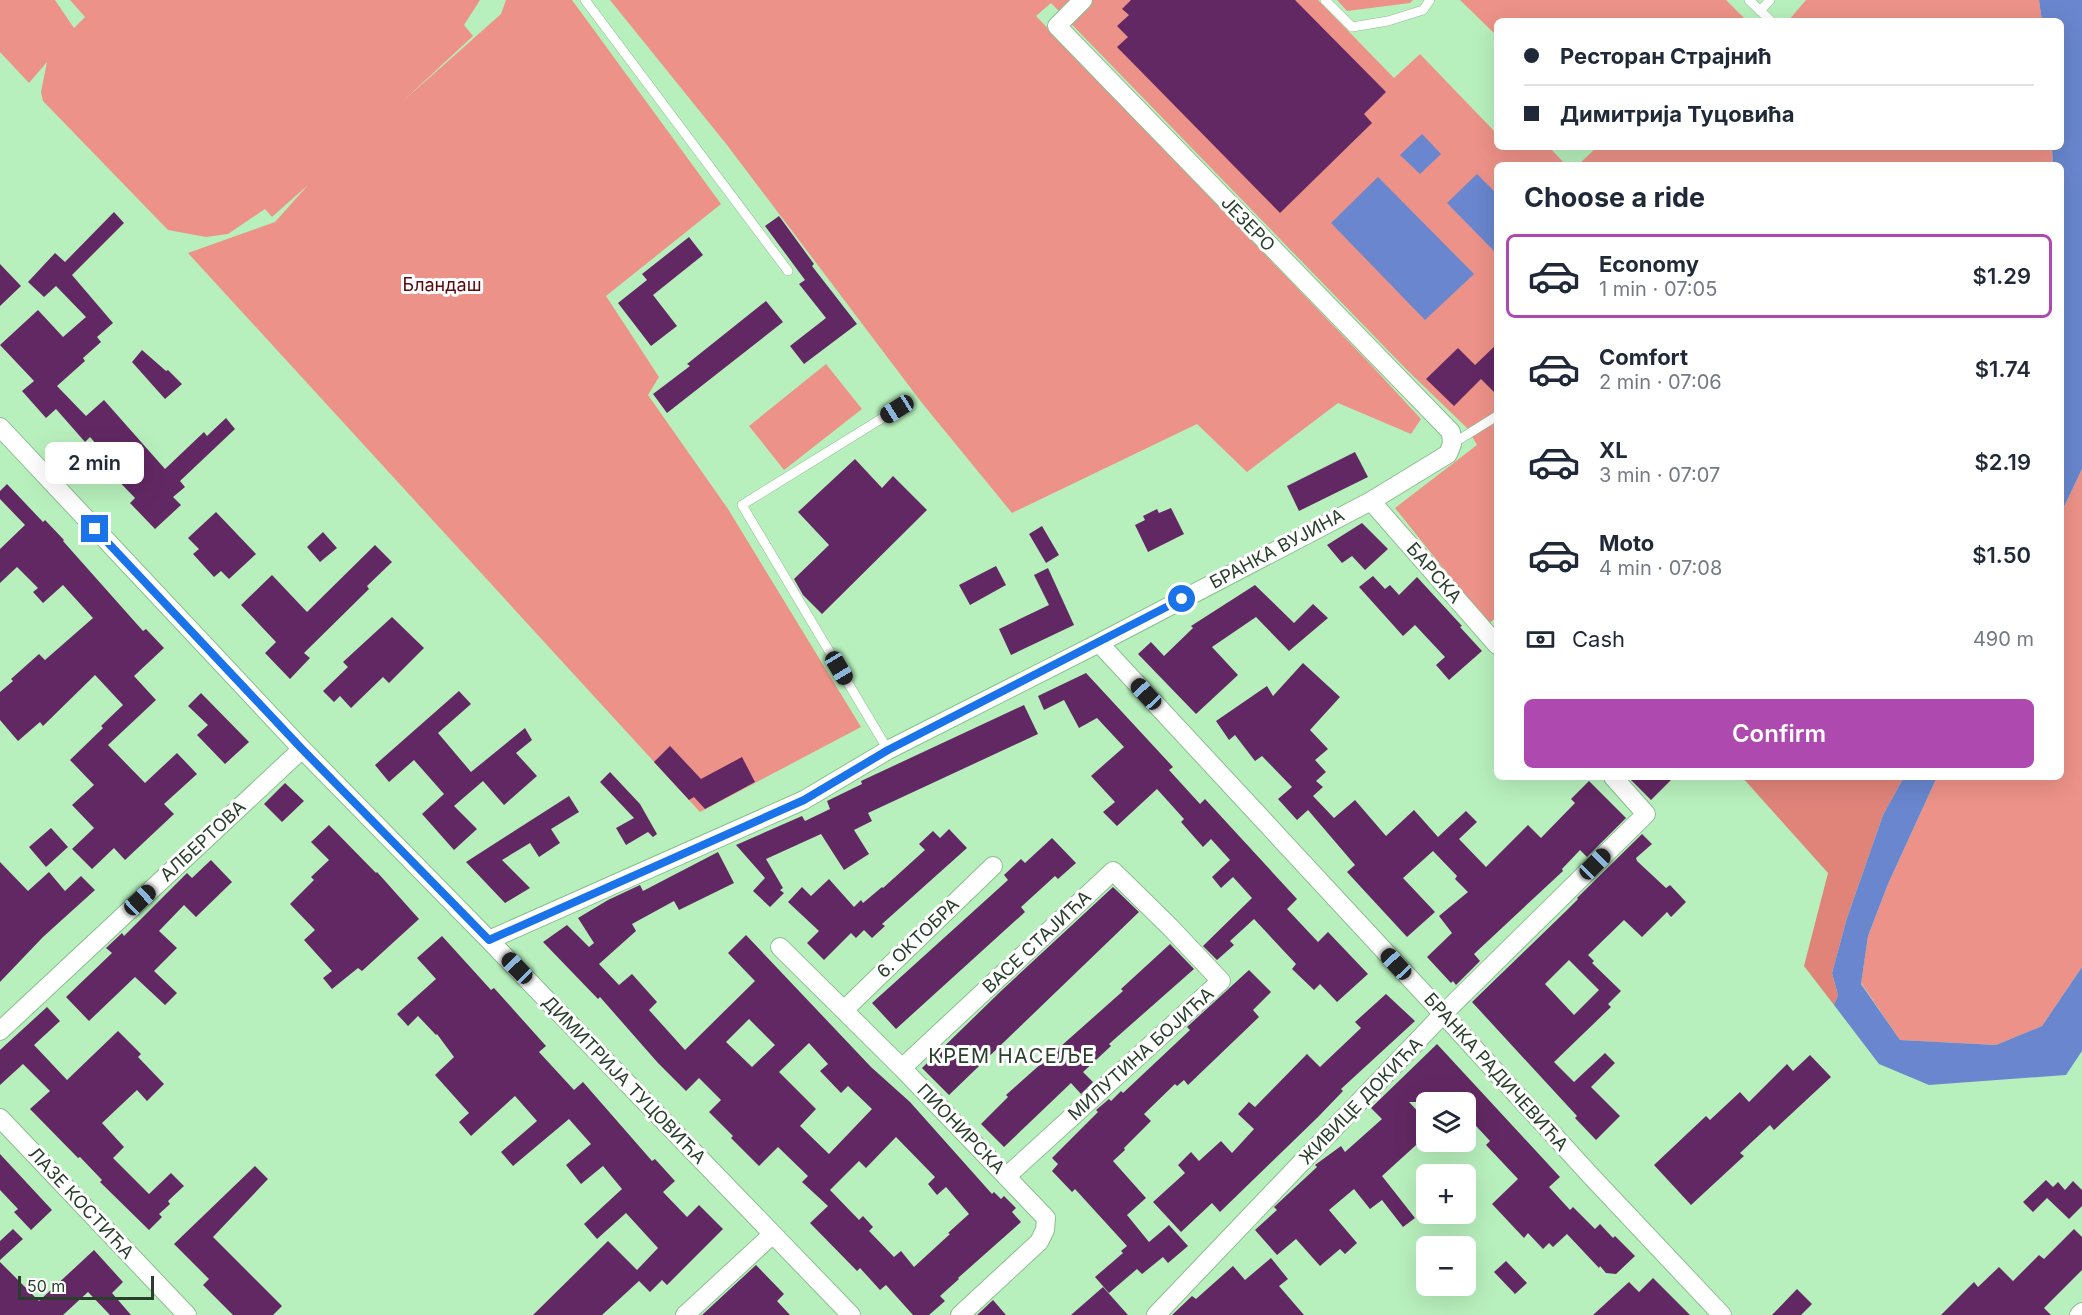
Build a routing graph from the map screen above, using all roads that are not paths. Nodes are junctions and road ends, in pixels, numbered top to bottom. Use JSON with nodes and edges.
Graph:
{"nodes":[{"id":1,"x":585,"y":0,"type":"edge"},
{"id":2,"x":1083,"y":0,"type":"edge"},
{"id":3,"x":1325,"y":0,"type":"edge"},
{"id":4,"x":1430,"y":0,"type":"edge"},
{"id":5,"x":1749,"y":0,"type":"edge"},
{"id":6,"x":1770,"y":0,"type":"edge"},
{"id":7,"x":1760,"y":11,"type":"junction"},
{"id":8,"x":1768,"y":18,"type":"edge"},
{"id":9,"x":788,"y":271,"type":"dead end"},
{"id":10,"x":897,"y":409,"type":"dead end"},
{"id":11,"x":1494,"y":418,"type":"edge"},
{"id":12,"x":0,"y":427,"type":"edge"},
{"id":13,"x":1450,"y":449,"type":"junction"},
{"id":14,"x":1371,"y":501,"type":"junction"},
{"id":15,"x":1494,"y":642,"type":"edge"},
{"id":16,"x":1099,"y":643,"type":"junction"},
{"id":17,"x":302,"y":749,"type":"junction"},
{"id":18,"x":888,"y":750,"type":"junction"},
{"id":19,"x":1616,"y":780,"type":"edge"},
{"id":20,"x":993,"y":866,"type":"dead end"},
{"id":21,"x":1170,"y":927,"type":"joint"},
{"id":22,"x":489,"y":940,"type":"junction"},
{"id":23,"x":780,"y":947,"type":"dead end"},
{"id":24,"x":844,"y":1010,"type":"junction"},
{"id":25,"x":1443,"y":1014,"type":"junction"},
{"id":26,"x":0,"y":1031,"type":"edge"},
{"id":27,"x":902,"y":1068,"type":"junction"},
{"id":28,"x":0,"y":1118,"type":"edge"},
{"id":29,"x":1006,"y":1176,"type":"junction"},
{"id":30,"x":773,"y":1234,"type":"junction"},
{"id":31,"x":187,"y":1315,"type":"edge"},
{"id":32,"x":685,"y":1315,"type":"edge"},
{"id":33,"x":851,"y":1315,"type":"edge"},
{"id":34,"x":960,"y":1315,"type":"edge"},
{"id":35,"x":1156,"y":1315,"type":"edge"},
{"id":36,"x":1722,"y":1315,"type":"edge"}],
"edges":[{"from":1,"to":9,"type":"lane"},
{"from":2,"to":13,"type":"street","name":"ЈЕЗЕРО"},
{"from":3,"to":4,"type":"lane"},
{"from":5,"to":7,"type":"lane"},
{"from":6,"to":7,"type":"lane"},
{"from":7,"to":8,"type":"lane"},
{"from":10,"to":18,"type":"lane"},
{"from":11,"to":13,"type":"lane"},
{"from":12,"to":17,"type":"street","name":"ДИМИТРИЈА ТУЦОВИЋА"},
{"from":13,"to":14,"type":"street","name":"БРАНКА ВУЈИНА"},
{"from":14,"to":15,"type":"street","name":"БАРСКА"},
{"from":14,"to":16,"type":"street","name":"БРАНКА ВУЈИНА"},
{"from":16,"to":18,"type":"street","name":"БРАНКА ВУЈИНА"},
{"from":16,"to":25,"type":"street","name":"БРАНКА РАДИЧЕВИЋА"},
{"from":17,"to":22,"type":"street","name":"ДИМИТРИЈА ТУЦОВИЋА"},
{"from":17,"to":26,"type":"street","name":"АЛБЕРТОВА"},
{"from":18,"to":22,"type":"street","name":"БРАНКА ВУЈИНА"},
{"from":19,"to":25,"type":"street","name":"ЖИВИЦЕ ДОКИЋА"},
{"from":20,"to":24,"type":"street","name":"6. ОКТОБРА"},
{"from":21,"to":27,"type":"street","name":"ВАСЕ СТАЈИЋА"},
{"from":21,"to":29,"type":"street","name":"МИЛУТИНА БОЈИЋА"},
{"from":22,"to":30,"type":"street","name":"ДИМИТРИЈА ТУЦОВИЋА"},
{"from":23,"to":24,"type":"street","name":"ПИОНИРСКА"},
{"from":24,"to":27,"type":"street","name":"ПИОНИРСКА"},
{"from":25,"to":35,"type":"street","name":"ЖИВИЦЕ ДОКИЋА"},
{"from":25,"to":36,"type":"street","name":"БРАНКА РАДИЧЕВИЋА"},
{"from":27,"to":29,"type":"street","name":"ПИОНИРСКА"},
{"from":28,"to":31,"type":"street","name":"ЛАЗЕ КОСТИЋА"},
{"from":29,"to":34,"type":"street","name":"ПИОНИРСКА"},
{"from":30,"to":32,"type":"street"},
{"from":30,"to":33,"type":"street","name":"ДИМИТРИЈА ТУЦОВИЋА"}]}
